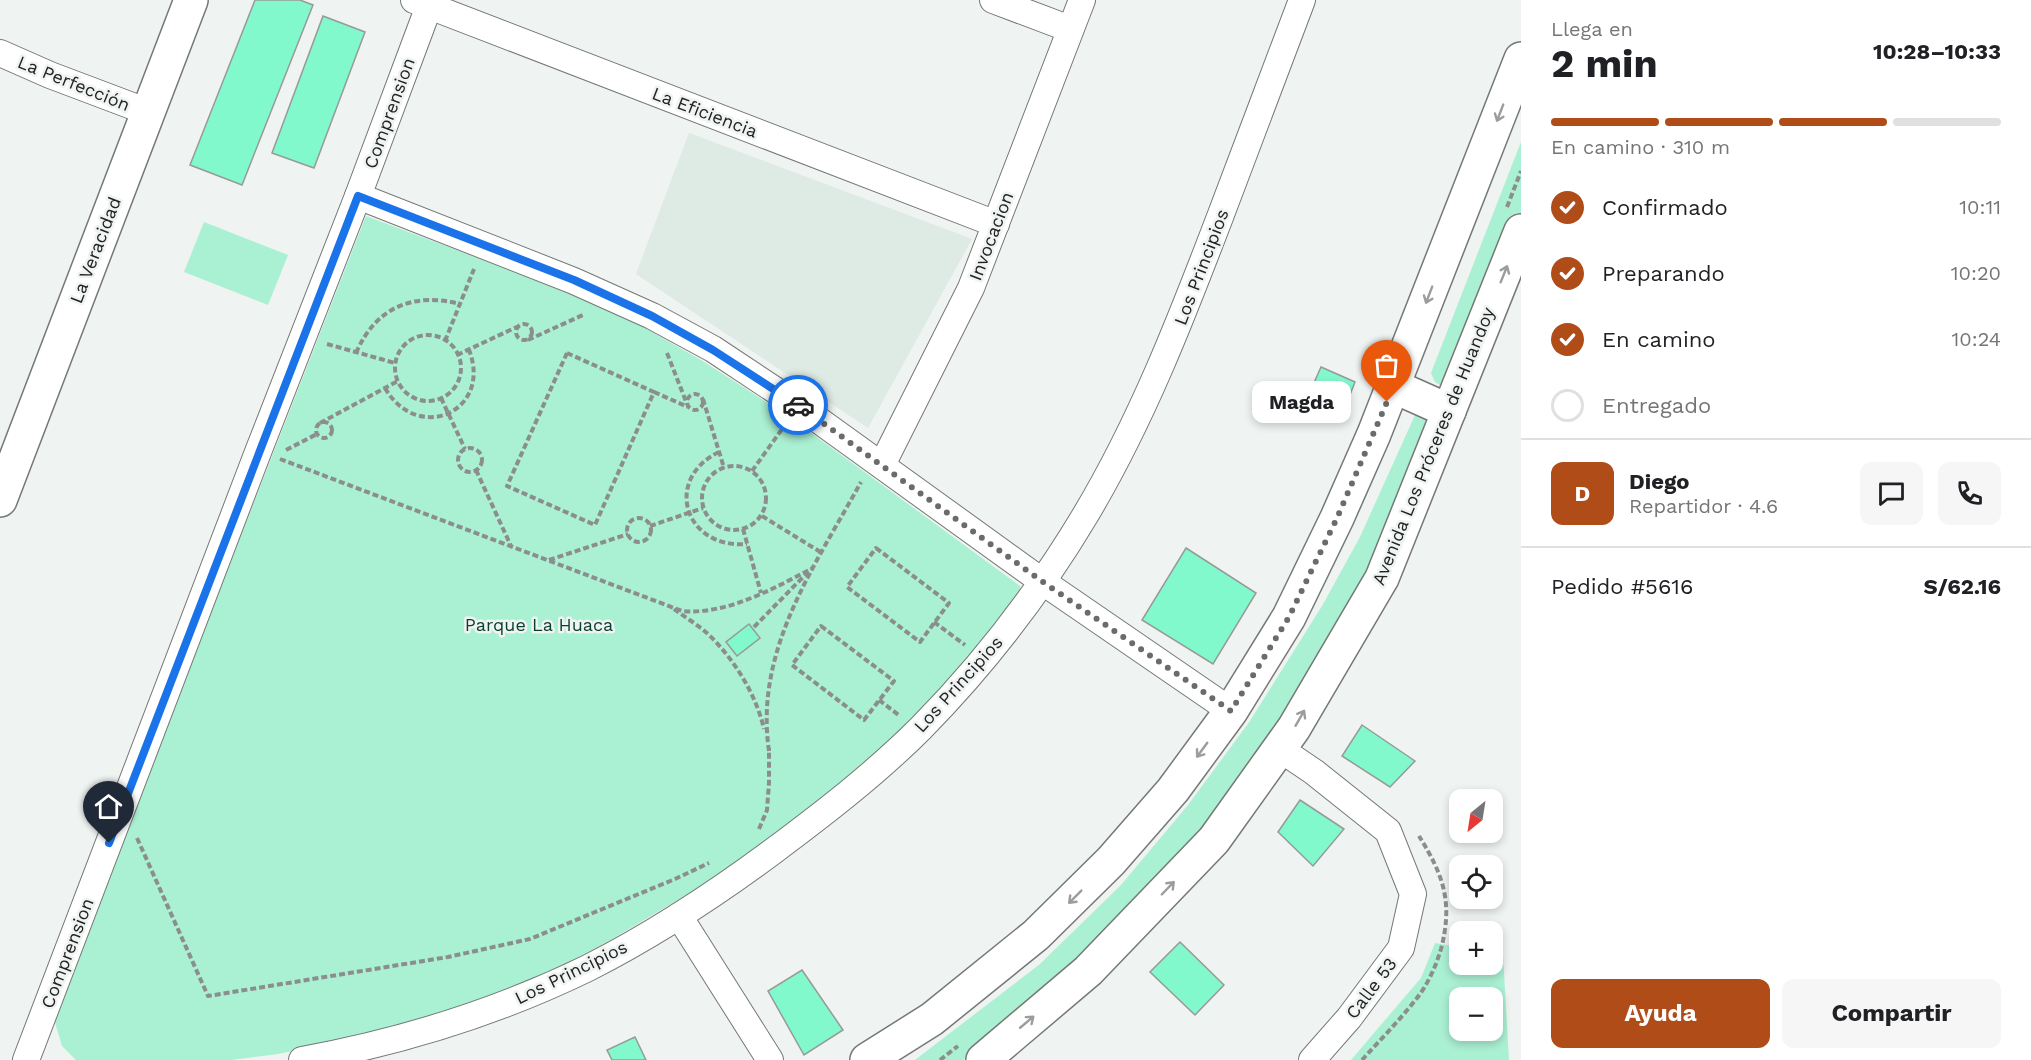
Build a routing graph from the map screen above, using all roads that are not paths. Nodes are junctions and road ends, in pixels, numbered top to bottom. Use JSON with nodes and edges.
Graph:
{"nodes":[{"id":1,"x":192,"y":0,"type":"edge"},
{"id":2,"x":993,"y":0,"type":"edge"},
{"id":3,"x":1082,"y":0,"type":"edge"},
{"id":4,"x":1302,"y":0,"type":"edge"},
{"id":5,"x":421,"y":3,"type":"edge"},
{"id":6,"x":1070,"y":29,"type":"junction"},
{"id":7,"x":0,"y":53,"type":"edge"},
{"id":8,"x":1521,"y":58,"type":"edge"},
{"id":9,"x":148,"y":112,"type":"junction"},
{"id":10,"x":358,"y":196,"type":"junction"},
{"id":11,"x":996,"y":224,"type":"junction"},
{"id":12,"x":1521,"y":231,"type":"edge"},
{"id":13,"x":1393,"y":386,"type":"junction"},
{"id":14,"x":1449,"y":411,"type":"junction"},
{"id":15,"x":872,"y":472,"type":"junction"},
{"id":16,"x":0,"y":500,"type":"edge"},
{"id":17,"x":1043,"y":582,"type":"junction"},
{"id":18,"x":1231,"y":711,"type":"junction"},
{"id":19,"x":1280,"y":749,"type":"junction"},
{"id":20,"x":680,"y":916,"type":"junction"},
{"id":21,"x":26,"y":1060,"type":"edge"},
{"id":22,"x":302,"y":1060,"type":"edge"},
{"id":23,"x":770,"y":1060,"type":"edge"},
{"id":24,"x":867,"y":1060,"type":"edge"},
{"id":25,"x":982,"y":1060,"type":"edge"},
{"id":26,"x":1312,"y":1060,"type":"edge"}],
"edges":[{"from":1,"to":9,"type":"main road","name":"La Veracidad"},
{"from":2,"to":6,"type":"street"},
{"from":3,"to":6,"type":"street","name":"Invocacion"},
{"from":4,"to":17,"type":"street","name":"Los Principios"},
{"from":5,"to":10,"type":"street","name":"Comprension"},
{"from":5,"to":11,"type":"street","name":"La Eficiencia"},
{"from":6,"to":11,"type":"street","name":"Invocacion"},
{"from":7,"to":9,"type":"street","name":"La Perfección"},
{"from":8,"to":13,"type":"main road","one_way":true},
{"from":9,"to":16,"type":"main road","name":"La Veracidad"},
{"from":10,"to":15,"type":"street"},
{"from":10,"to":21,"type":"street","name":"Comprension"},
{"from":11,"to":15,"type":"street","name":"Invocacion"},
{"from":14,"to":12,"type":"main road","name":"Avenida Los Próceres de Huandoy","one_way":true},
{"from":13,"to":14,"type":"main road"},
{"from":13,"to":18,"type":"main road"},
{"from":19,"to":14,"type":"main road","name":"Avenida Los Próceres de Huandoy","one_way":true},
{"from":15,"to":17,"type":"street"},
{"from":17,"to":18,"type":"street"},
{"from":17,"to":20,"type":"street","name":"Los Principios"},
{"from":18,"to":24,"type":"main road","one_way":true},
{"from":25,"to":19,"type":"main road","name":"Avenida Los Próceres de Huandoy","one_way":true},
{"from":19,"to":26,"type":"street","name":"Calle 53"},
{"from":20,"to":22,"type":"street","name":"Los Principios"},
{"from":20,"to":23,"type":"street"}]}
